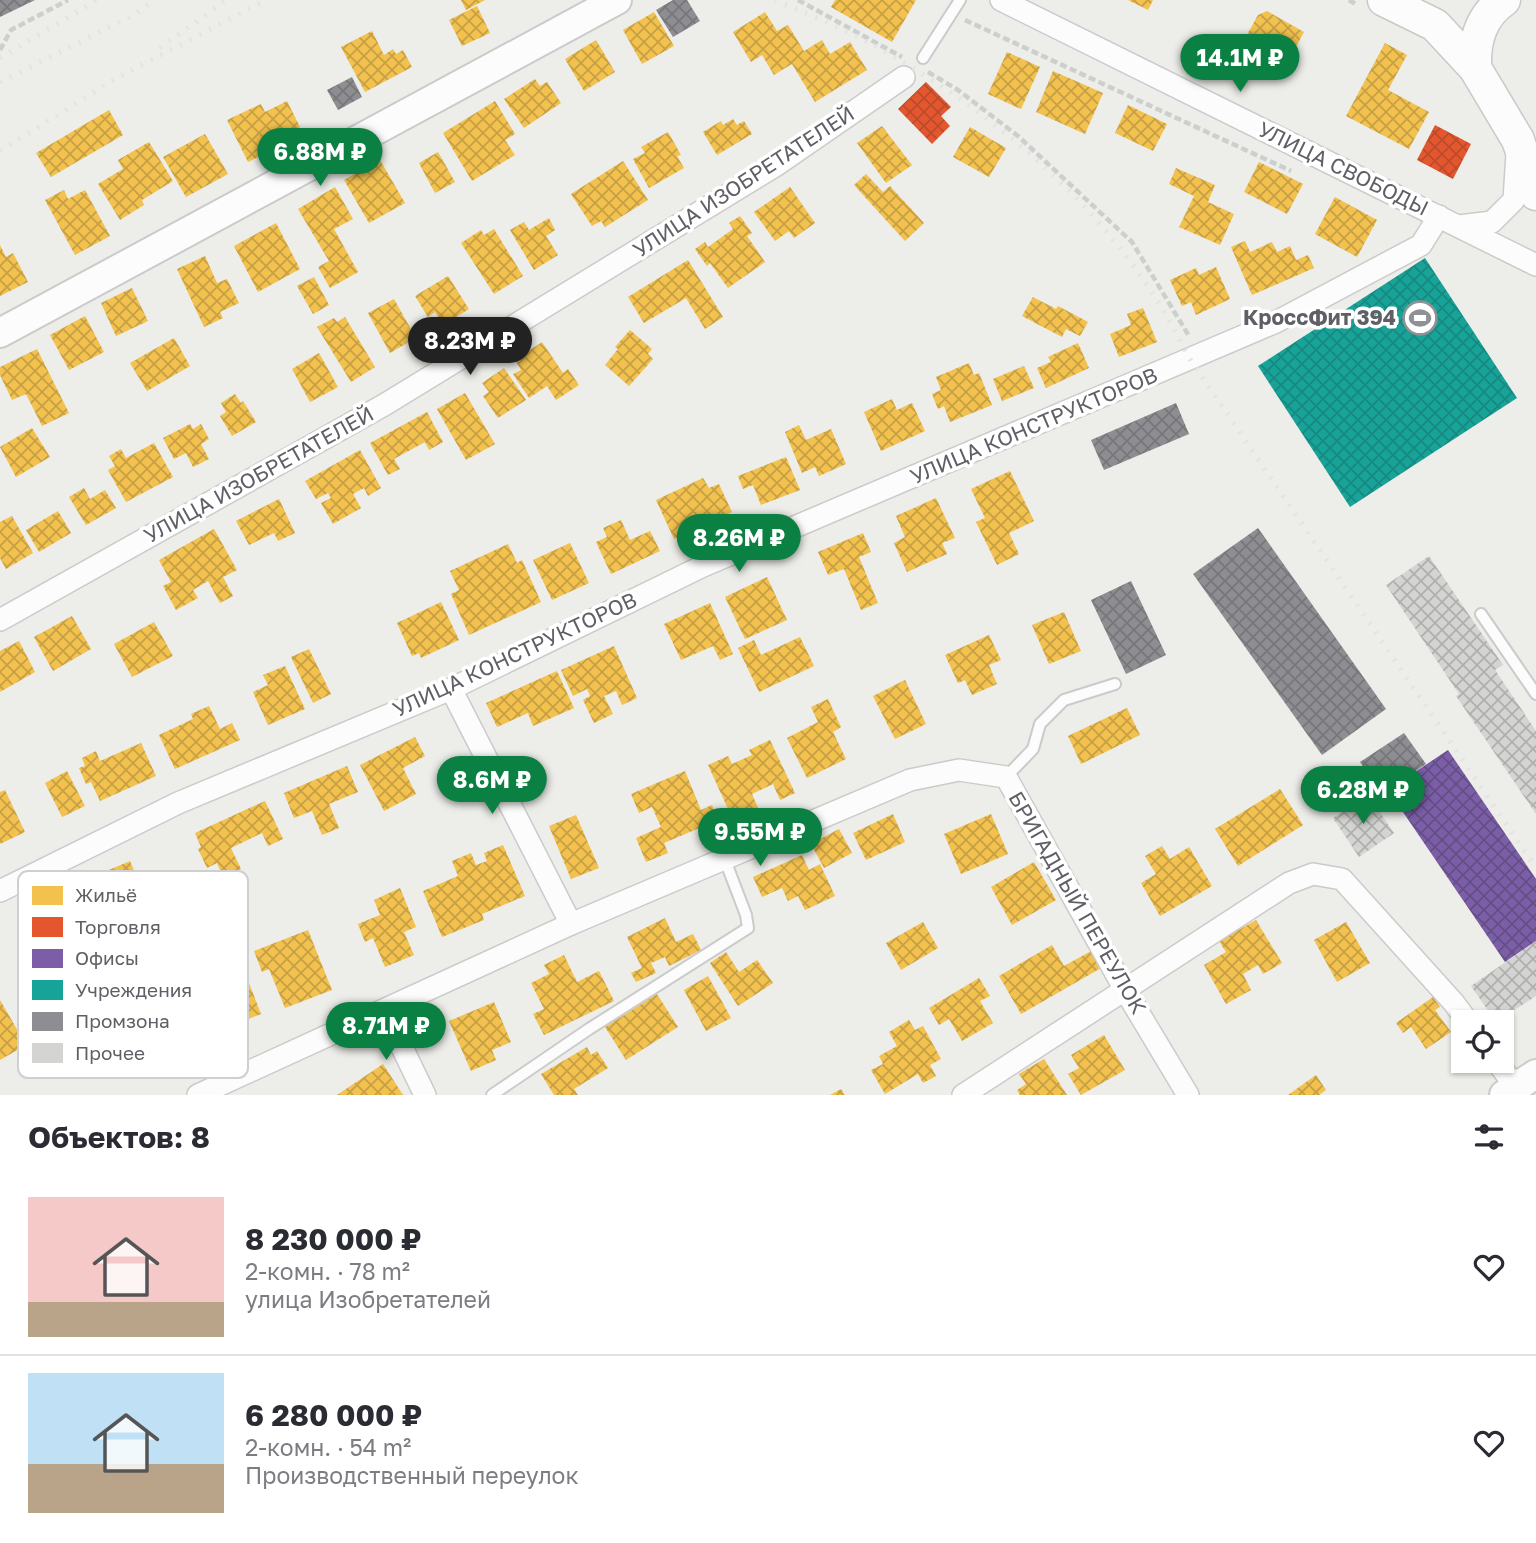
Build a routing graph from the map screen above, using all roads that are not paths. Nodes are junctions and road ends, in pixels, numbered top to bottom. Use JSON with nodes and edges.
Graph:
{"nodes":[{"id":1,"x":617,"y":0,"type":"edge"},
{"id":2,"x":960,"y":0,"type":"edge"},
{"id":3,"x":1002,"y":0,"type":"edge"},
{"id":4,"x":1384,"y":0,"type":"edge"},
{"id":5,"x":1504,"y":0,"type":"edge"},
{"id":6,"x":923,"y":58,"type":"dead end"},
{"id":7,"x":904,"y":68,"type":"road end"},
{"id":8,"x":1475,"y":68,"type":"junction"},
{"id":9,"x":1518,"y":140,"type":"junction"},
{"id":10,"x":1536,"y":194,"type":"edge"},
{"id":11,"x":1439,"y":216,"type":"junction"},
{"id":12,"x":1460,"y":226,"type":"junction"},
{"id":13,"x":1536,"y":265,"type":"edge"},
{"id":14,"x":0,"y":333,"type":"edge"},
{"id":15,"x":1482,"y":614,"type":"dead end"},
{"id":16,"x":0,"y":620,"type":"edge"},
{"id":17,"x":1115,"y":684,"type":"dead end"},
{"id":18,"x":451,"y":689,"type":"junction"},
{"id":19,"x":1536,"y":694,"type":"edge"},
{"id":20,"x":1006,"y":777,"type":"junction"},
{"id":21,"x":725,"y":860,"type":"junction"},
{"id":22,"x":40,"y":871,"type":"edge"},
{"id":23,"x":18,"y":882,"type":"edge"},
{"id":24,"x":0,"y":891,"type":"edge"},
{"id":25,"x":571,"y":924,"type":"junction"},
{"id":26,"x":1125,"y":990,"type":"junction"},
{"id":27,"x":384,"y":1010,"type":"junction"},
{"id":28,"x":1459,"y":1010,"type":"edge"},
{"id":29,"x":248,"y":1072,"type":"edge"},
{"id":30,"x":235,"y":1078,"type":"edge"},
{"id":31,"x":198,"y":1095,"type":"edge"},
{"id":32,"x":425,"y":1095,"type":"edge"},
{"id":33,"x":492,"y":1095,"type":"edge"},
{"id":34,"x":963,"y":1095,"type":"edge"},
{"id":35,"x":1188,"y":1095,"type":"edge"}],
"edges":[{"from":1,"to":14,"type":"street"},
{"from":2,"to":6,"type":"lane"},
{"from":3,"to":11,"type":"street","name":"УЛИЦА СВОБОДЫ"},
{"from":4,"to":8,"type":"main road"},
{"from":5,"to":8,"type":"main road"},
{"from":7,"to":16,"type":"street","name":"УЛИЦА ИЗОБРЕТАТЕЛЕЙ"},
{"from":8,"to":9,"type":"main road"},
{"from":9,"to":10,"type":"main road"},
{"from":9,"to":12,"type":"street"},
{"from":11,"to":12,"type":"street","name":"УЛИЦА СВОБОДЫ"},
{"from":11,"to":18,"type":"street","name":"УЛИЦА КОНСТРУКТОРОВ"},
{"from":12,"to":13,"type":"street","name":"УЛИЦА СВОБОДЫ"},
{"from":15,"to":19,"type":"lane"},
{"from":17,"to":20,"type":"lane"},
{"from":18,"to":22,"type":"street","name":"УЛИЦА КОНСТРУКТОРОВ"},
{"from":18,"to":25,"type":"street"},
{"from":20,"to":21,"type":"street","name":"БРИГАДНЫЙ ПЕРЕУЛОК"},
{"from":20,"to":26,"type":"street","name":"БРИГАДНЫЙ ПЕРЕУЛОК"},
{"from":21,"to":25,"type":"street","name":"БРИГАДНЫЙ ПЕРЕУЛОК"},
{"from":21,"to":33,"type":"lane"},
{"from":23,"to":24,"type":"street","name":"УЛИЦА КОНСТРУКТОРОВ"},
{"from":25,"to":27,"type":"street","name":"БРИГАДНЫЙ ПЕРЕУЛОК"},
{"from":26,"to":28,"type":"street"},
{"from":26,"to":34,"type":"street"},
{"from":26,"to":35,"type":"street","name":"БРИГАДНЫЙ ПЕРЕУЛОК"},
{"from":27,"to":29,"type":"street","name":"БРИГАДНЫЙ ПЕРЕУЛОК"},
{"from":27,"to":32,"type":"street"},
{"from":30,"to":31,"type":"street","name":"БРИГАДНЫЙ ПЕРЕУЛОК"}]}
